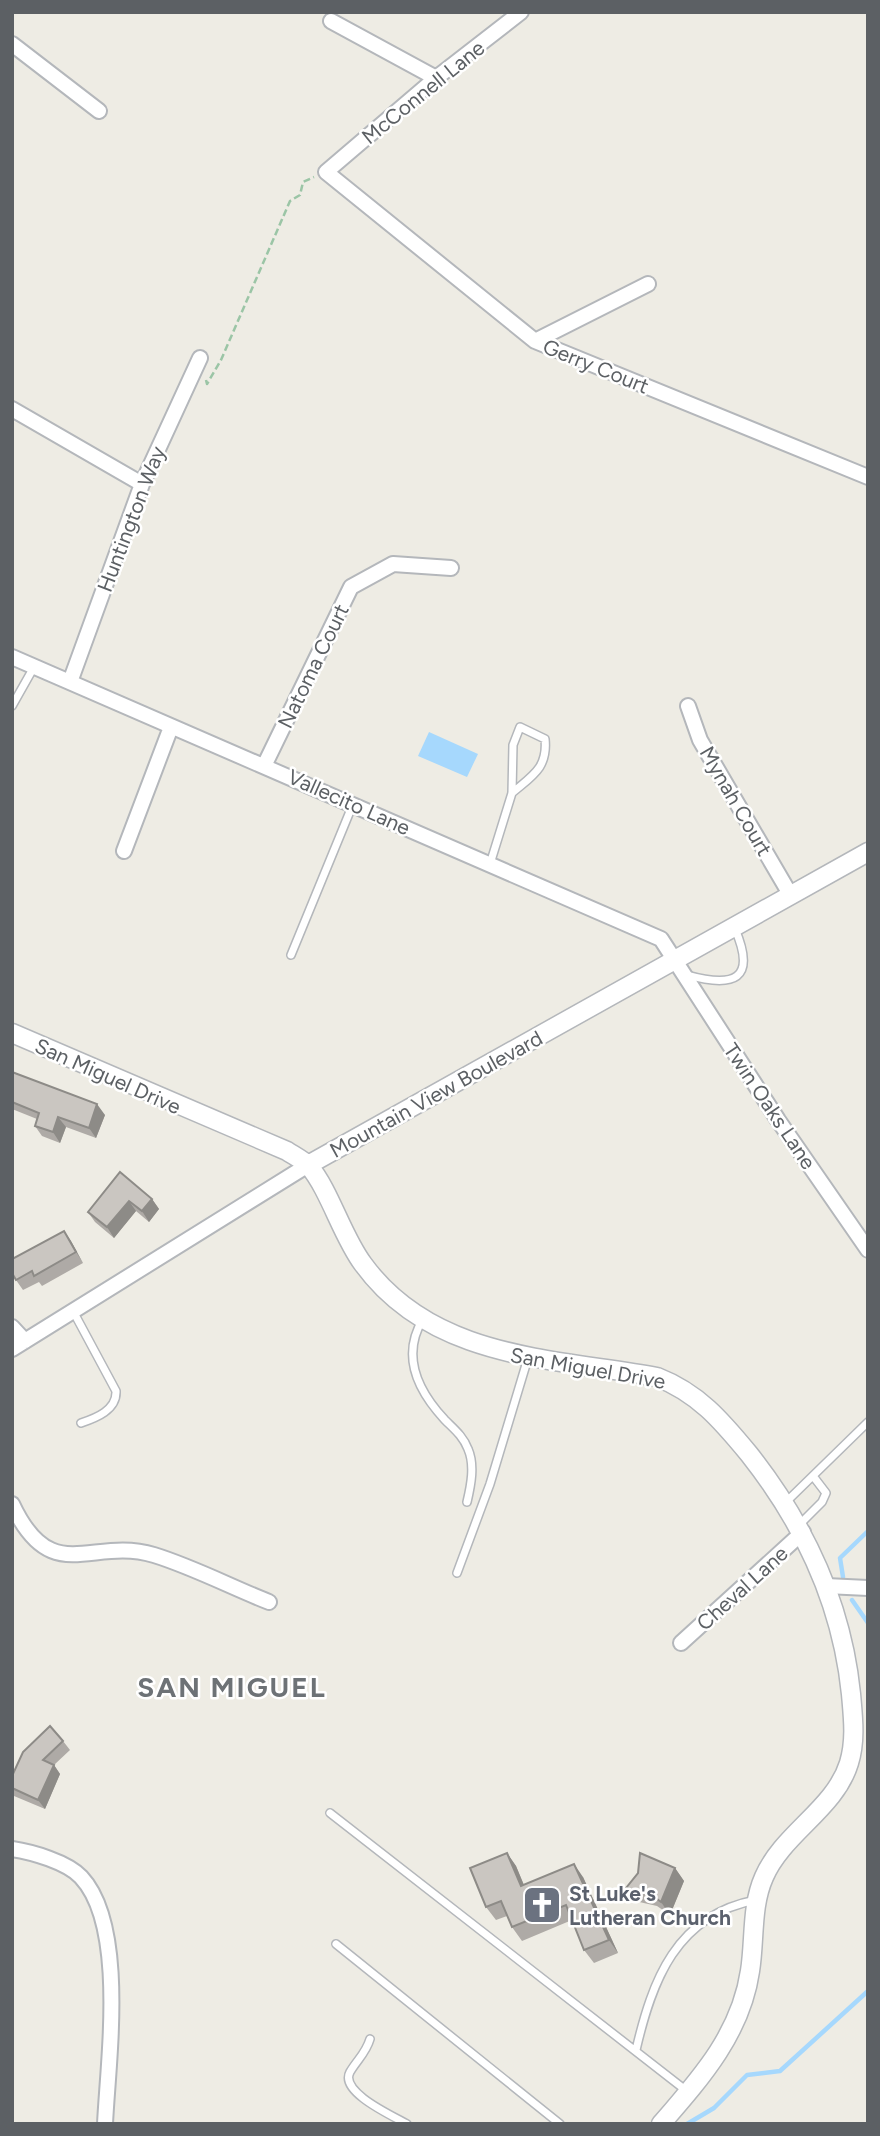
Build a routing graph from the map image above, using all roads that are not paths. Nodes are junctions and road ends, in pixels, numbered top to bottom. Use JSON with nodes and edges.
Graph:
{"nodes":[{"id":1,"x":521,"y":12,"type":"edge"},
{"id":2,"x":331,"y":21,"type":"dead end"},
{"id":3,"x":12,"y":44,"type":"edge"},
{"id":4,"x":436,"y":78,"type":"junction"},
{"id":5,"x":99,"y":111,"type":"dead end"},
{"id":6,"x":326,"y":172,"type":"joint"},
{"id":7,"x":648,"y":284,"type":"dead end"},
{"id":8,"x":535,"y":341,"type":"junction"},
{"id":9,"x":200,"y":358,"type":"dead end"},
{"id":10,"x":12,"y":409,"type":"edge"},
{"id":11,"x":868,"y":477,"type":"edge"},
{"id":12,"x":142,"y":484,"type":"junction"},
{"id":13,"x":451,"y":568,"type":"dead end"},
{"id":14,"x":12,"y":657,"type":"edge"},
{"id":15,"x":34,"y":667,"type":"junction"},
{"id":16,"x":70,"y":682,"type":"junction"},
{"id":17,"x":12,"y":706,"type":"edge"},
{"id":18,"x":688,"y":706,"type":"dead end"},
{"id":19,"x":171,"y":727,"type":"junction"},
{"id":20,"x":265,"y":764,"type":"junction"},
{"id":21,"x":512,"y":793,"type":"junction"},
{"id":22,"x":354,"y":804,"type":"junction"},
{"id":23,"x":124,"y":850,"type":"dead end"},
{"id":24,"x":868,"y":852,"type":"edge"},
{"id":25,"x":490,"y":864,"type":"junction"},
{"id":26,"x":790,"y":894,"type":"junction"},
{"id":27,"x":735,"y":928,"type":"junction"},
{"id":28,"x":291,"y":955,"type":"dead end"},
{"id":29,"x":679,"y":967,"type":"junction"},
{"id":30,"x":12,"y":1033,"type":"edge"},
{"id":31,"x":308,"y":1165,"type":"junction"},
{"id":32,"x":868,"y":1250,"type":"edge"},
{"id":33,"x":73,"y":1311,"type":"junction"},
{"id":34,"x":424,"y":1318,"type":"junction"},
{"id":35,"x":12,"y":1327,"type":"edge"},
{"id":36,"x":19,"y":1345,"type":"edge"},
{"id":37,"x":528,"y":1358,"type":"junction"},
{"id":38,"x":868,"y":1422,"type":"edge"},
{"id":39,"x":81,"y":1423,"type":"dead end"},
{"id":40,"x":813,"y":1476,"type":"junction"},
{"id":41,"x":467,"y":1502,"type":"dead end"},
{"id":42,"x":785,"y":1503,"type":"junction"},
{"id":43,"x":12,"y":1504,"type":"edge"},
{"id":44,"x":801,"y":1529,"type":"junction"},
{"id":45,"x":457,"y":1573,"type":"dead end"},
{"id":46,"x":826,"y":1586,"type":"junction"},
{"id":47,"x":868,"y":1588,"type":"edge"},
{"id":48,"x":269,"y":1602,"type":"dead end"},
{"id":49,"x":681,"y":1643,"type":"dead end"},
{"id":50,"x":330,"y":1813,"type":"dead end"},
{"id":51,"x":12,"y":1849,"type":"edge"},
{"id":52,"x":757,"y":1900,"type":"junction"},
{"id":53,"x":336,"y":1944,"type":"dead end"},
{"id":54,"x":370,"y":2039,"type":"dead end"},
{"id":55,"x":636,"y":2050,"type":"junction"},
{"id":56,"x":689,"y":2092,"type":"junction"},
{"id":57,"x":105,"y":2124,"type":"edge"},
{"id":58,"x":407,"y":2124,"type":"edge"},
{"id":59,"x":560,"y":2124,"type":"edge"},
{"id":60,"x":661,"y":2124,"type":"edge"}],
"edges":[{"from":1,"to":4,"type":"street","name":"McConnell Lane"},
{"from":2,"to":4,"type":"street"},
{"from":3,"to":5,"type":"street"},
{"from":4,"to":6,"type":"street","name":"McConnell Lane"},
{"from":6,"to":8,"type":"street","name":"Gerry Court"},
{"from":7,"to":8,"type":"street"},
{"from":8,"to":11,"type":"street","name":"Gerry Court"},
{"from":9,"to":12,"type":"street","name":"Huntington Way"},
{"from":10,"to":12,"type":"street"},
{"from":12,"to":16,"type":"street","name":"Huntington Way"},
{"from":13,"to":20,"type":"street","name":"Natoma Court"},
{"from":14,"to":15,"type":"street","name":"Vallecito Lane"},
{"from":15,"to":16,"type":"street","name":"Vallecito Lane"},
{"from":15,"to":17,"type":"lane"},
{"from":16,"to":19,"type":"street","name":"Vallecito Lane"},
{"from":18,"to":26,"type":"street","name":"Mynah Court"},
{"from":19,"to":20,"type":"street","name":"Vallecito Lane"},
{"from":19,"to":23,"type":"street"},
{"from":20,"to":22,"type":"street","name":"Vallecito Lane"},
{"from":21,"to":21,"type":"lane"},
{"from":21,"to":25,"type":"lane"},
{"from":22,"to":25,"type":"street","name":"Vallecito Lane"},
{"from":22,"to":28,"type":"lane"},
{"from":24,"to":26,"type":"street","name":"Mountain View Boulevard"},
{"from":25,"to":29,"type":"street","name":"Vallecito Lane"},
{"from":26,"to":27,"type":"street","name":"Mountain View Boulevard"},
{"from":27,"to":29,"type":"street","name":"Mountain View Boulevard"},
{"from":27,"to":29,"type":"lane"},
{"from":29,"to":31,"type":"street","name":"Mountain View Boulevard"},
{"from":29,"to":32,"type":"street","name":"Twin Oaks Lane"},
{"from":30,"to":31,"type":"street","name":"San Miguel Drive"},
{"from":31,"to":33,"type":"street","name":"Mountain View Boulevard"},
{"from":31,"to":34,"type":"street","name":"San Miguel Drive"},
{"from":33,"to":36,"type":"street","name":"Mountain View Boulevard"},
{"from":33,"to":39,"type":"lane"},
{"from":34,"to":37,"type":"street","name":"San Miguel Drive"},
{"from":34,"to":41,"type":"lane"},
{"from":35,"to":36,"type":"street"},
{"from":37,"to":42,"type":"street","name":"San Miguel Drive"},
{"from":37,"to":45,"type":"lane"},
{"from":38,"to":40,"type":"lane"},
{"from":40,"to":42,"type":"lane"},
{"from":40,"to":44,"type":"lane"},
{"from":42,"to":44,"type":"street","name":"San Miguel Drive"},
{"from":43,"to":48,"type":"street"},
{"from":44,"to":46,"type":"street","name":"San Miguel Drive"},
{"from":44,"to":49,"type":"street","name":"Cheval Lane"},
{"from":46,"to":47,"type":"street"},
{"from":46,"to":52,"type":"street","name":"San Miguel Drive"},
{"from":50,"to":55,"type":"lane"},
{"from":51,"to":57,"type":"street"},
{"from":52,"to":55,"type":"lane"},
{"from":52,"to":56,"type":"street","name":"San Miguel Drive"},
{"from":53,"to":59,"type":"lane"},
{"from":54,"to":58,"type":"lane"},
{"from":55,"to":56,"type":"lane"},
{"from":56,"to":60,"type":"street","name":"San Miguel Drive"}]}
